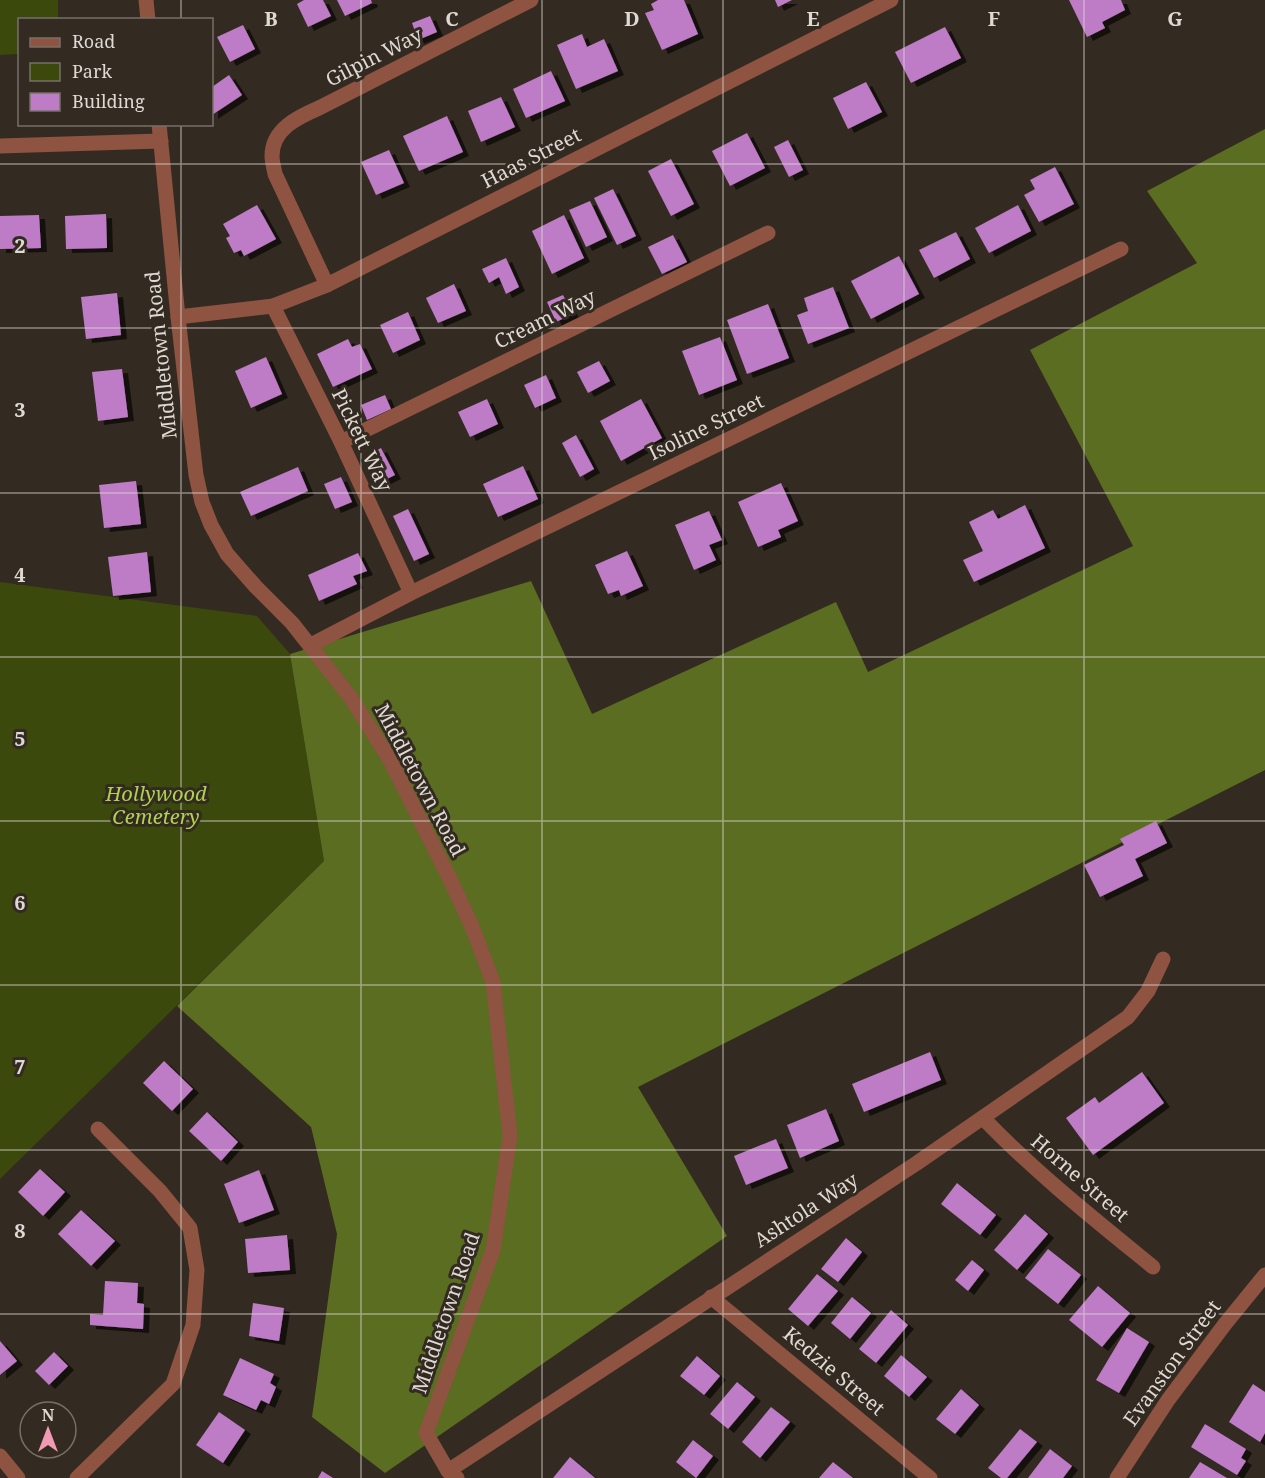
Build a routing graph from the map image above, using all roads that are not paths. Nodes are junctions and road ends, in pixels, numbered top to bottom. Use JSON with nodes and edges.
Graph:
{"nodes":[{"id":1,"x":146,"y":0,"type":"edge"},
{"id":2,"x":531,"y":0,"type":"edge"},
{"id":3,"x":891,"y":0,"type":"edge"},
{"id":4,"x":148,"y":18,"type":"edge"},
{"id":5,"x":159,"y":126,"type":"edge"},
{"id":6,"x":161,"y":141,"type":"junction"},
{"id":7,"x":0,"y":146,"type":"edge"},
{"id":8,"x":768,"y":233,"type":"dead end"},
{"id":9,"x":1121,"y":249,"type":"dead end"},
{"id":10,"x":327,"y":285,"type":"junction"},
{"id":11,"x":273,"y":306,"type":"junction"},
{"id":12,"x":178,"y":316,"type":"junction"},
{"id":13,"x":341,"y":442,"type":"junction"},
{"id":14,"x":411,"y":593,"type":"junction"},
{"id":15,"x":310,"y":645,"type":"junction"},
{"id":16,"x":1162,"y":959,"type":"dead end"},
{"id":17,"x":984,"y":1118,"type":"junction"},
{"id":18,"x":98,"y":1129,"type":"dead end"},
{"id":19,"x":1153,"y":1267,"type":"dead end"},
{"id":20,"x":1265,"y":1275,"type":"edge"},
{"id":21,"x":711,"y":1297,"type":"junction"},
{"id":22,"x":0,"y":1456,"type":"edge"},
{"id":23,"x":452,"y":1474,"type":"edge"},
{"id":24,"x":18,"y":1478,"type":"edge"},
{"id":25,"x":77,"y":1478,"type":"edge"},
{"id":26,"x":930,"y":1478,"type":"edge"},
{"id":27,"x":1117,"y":1478,"type":"edge"}],
"edges":[{"from":1,"to":4,"type":"street"},
{"from":2,"to":10,"type":"street","name":"Gilpin Way"},
{"from":3,"to":10,"type":"street","name":"Haas Street"},
{"from":5,"to":6,"type":"street","name":"Middletown Road"},
{"from":6,"to":7,"type":"street"},
{"from":6,"to":12,"type":"street","name":"Middletown Road"},
{"from":8,"to":13,"type":"street","name":"Cream Way"},
{"from":9,"to":14,"type":"street","name":"Isoline Street"},
{"from":10,"to":11,"type":"street","name":"Haas Street"},
{"from":11,"to":12,"type":"street","name":"Haas Street"},
{"from":11,"to":13,"type":"street","name":"Pickett Way"},
{"from":12,"to":15,"type":"street","name":"Middletown Road"},
{"from":13,"to":14,"type":"street","name":"Pickett Way"},
{"from":14,"to":15,"type":"street","name":"Isoline Street"},
{"from":15,"to":23,"type":"street","name":"Middletown Road"},
{"from":16,"to":17,"type":"street","name":"Ashtola Way"},
{"from":17,"to":19,"type":"street","name":"Horne Street"},
{"from":17,"to":21,"type":"street","name":"Ashtola Way"},
{"from":18,"to":25,"type":"street"},
{"from":20,"to":27,"type":"street","name":"Evanston Street"},
{"from":21,"to":23,"type":"street","name":"Ashtola Way"},
{"from":21,"to":26,"type":"street","name":"Kedzie Street"},
{"from":22,"to":24,"type":"street"}]}
